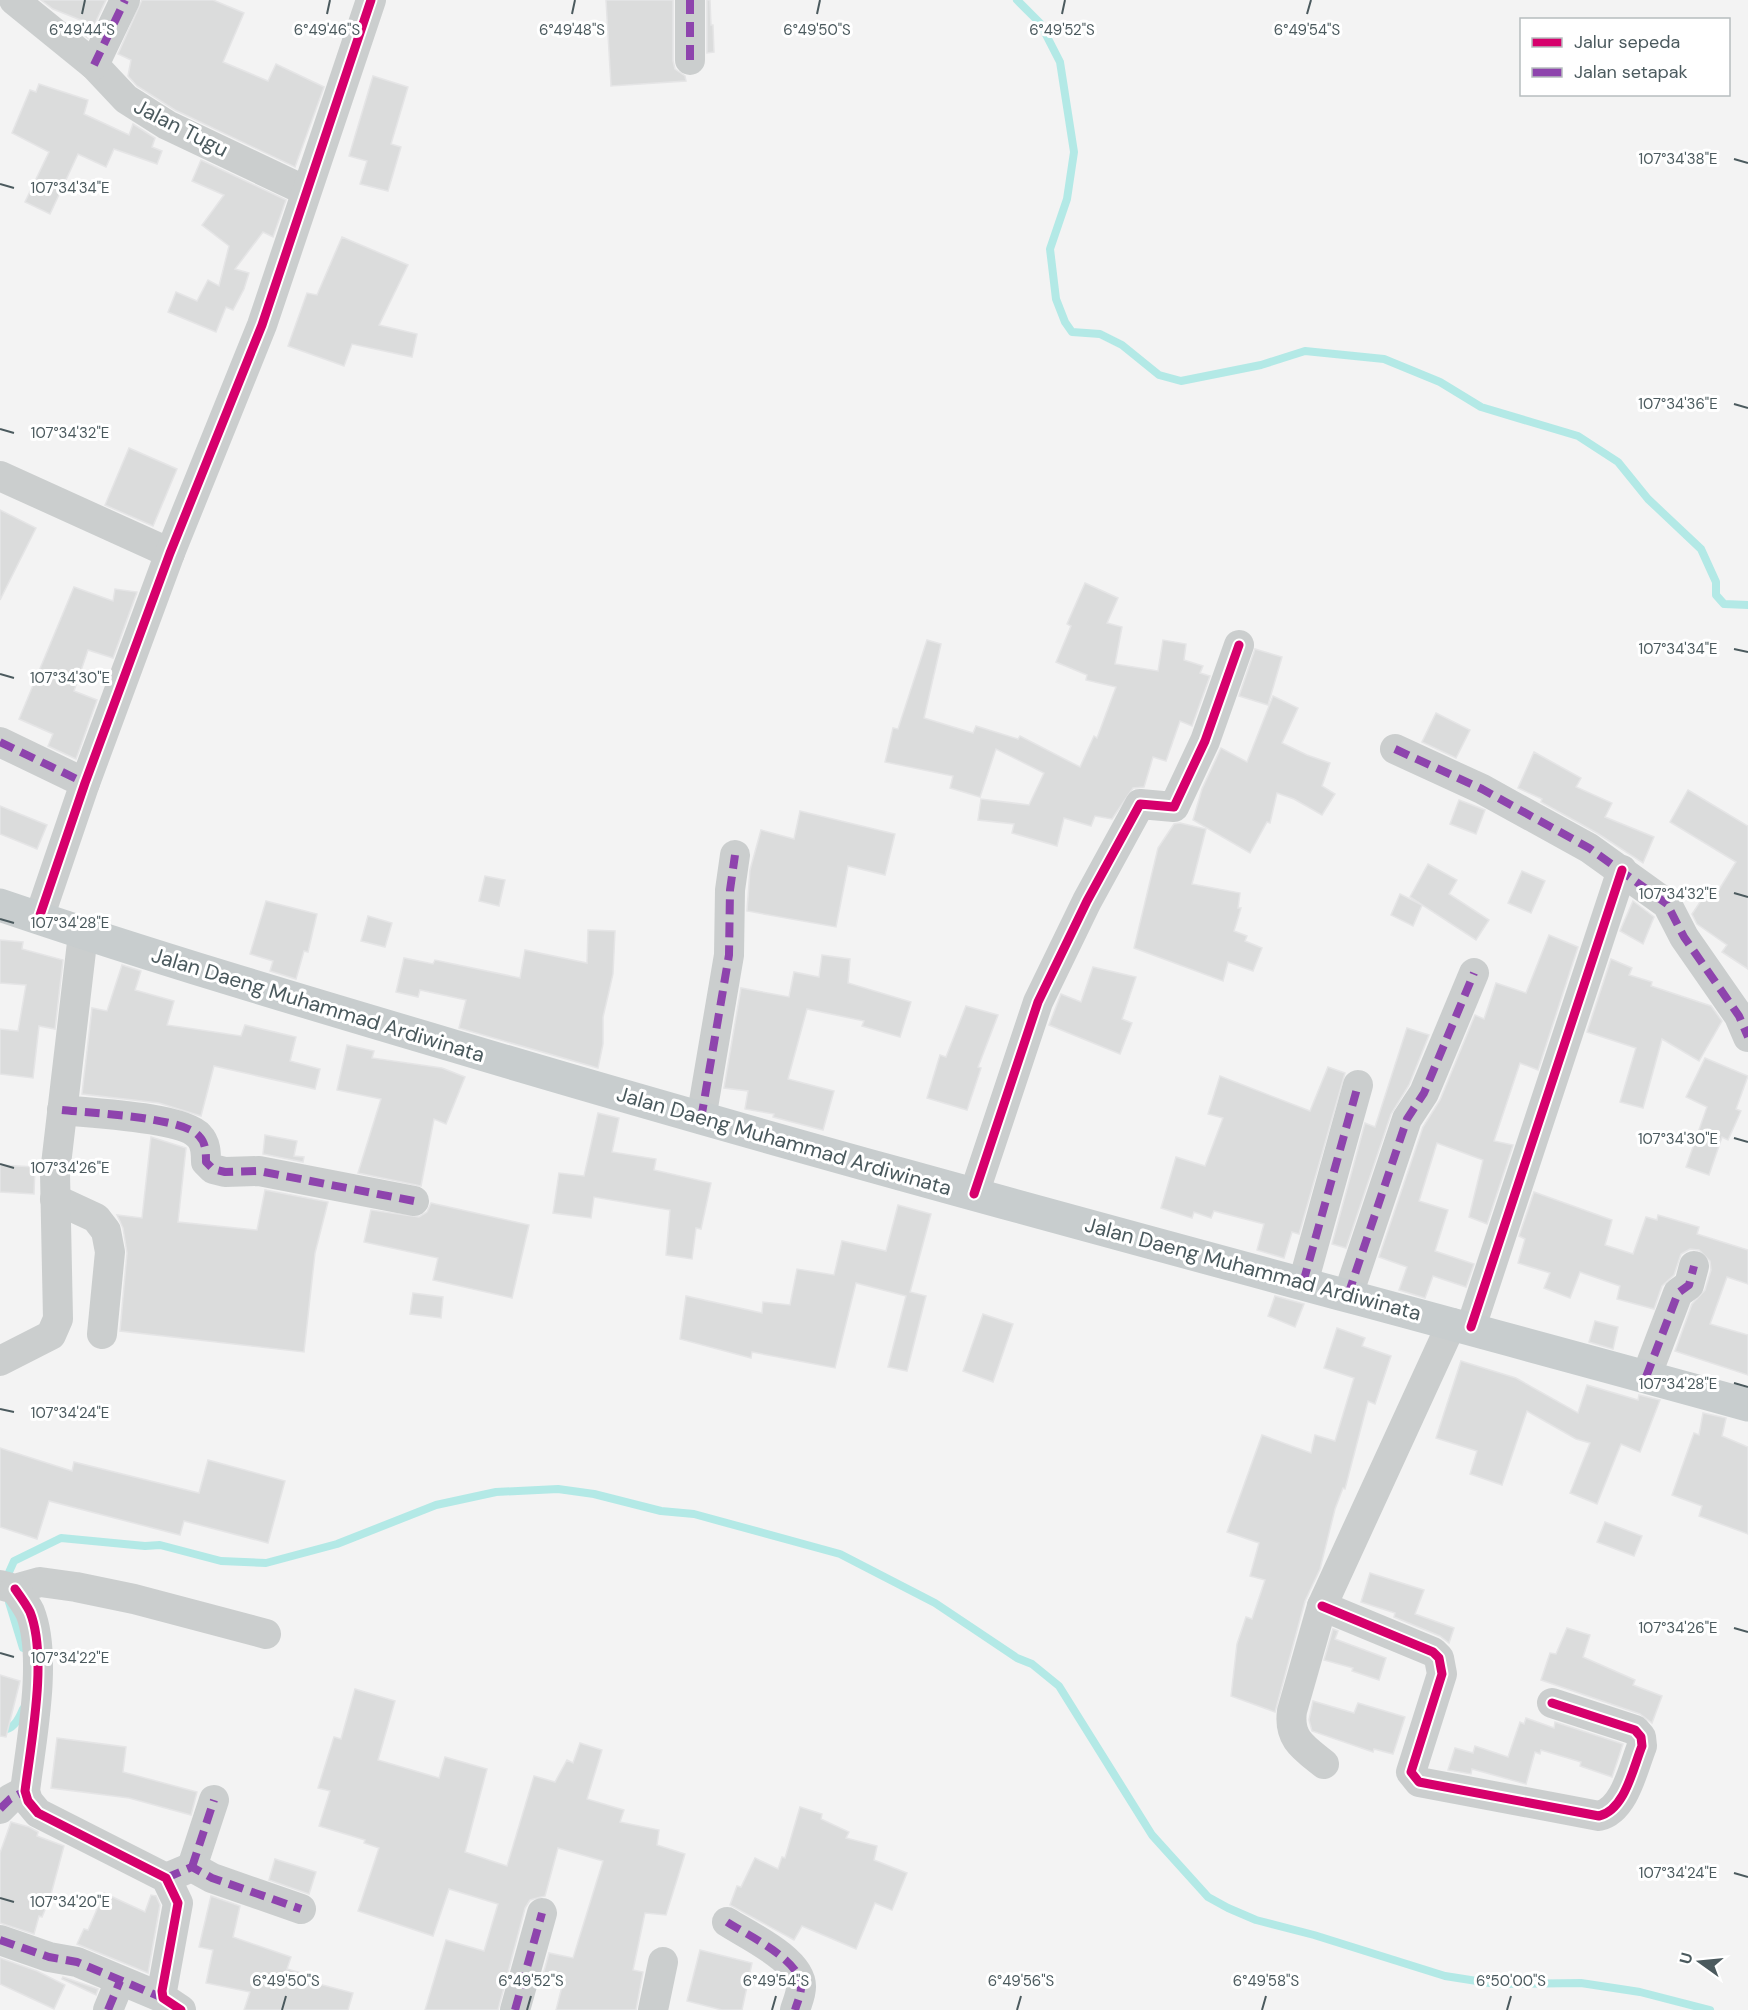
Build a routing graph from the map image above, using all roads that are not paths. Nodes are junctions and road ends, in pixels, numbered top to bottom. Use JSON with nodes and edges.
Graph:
{"nodes":[{"id":1,"x":14,"y":0,"type":"edge"},
{"id":2,"x":125,"y":0,"type":"edge"},
{"id":3,"x":371,"y":0,"type":"edge"},
{"id":4,"x":690,"y":0,"type":"edge"},
{"id":5,"x":690,"y":60,"type":"dead end"},
{"id":6,"x":94,"y":65,"type":"junction"},
{"id":7,"x":306,"y":191,"type":"junction"},
{"id":8,"x":0,"y":476,"type":"edge"},
{"id":9,"x":170,"y":553,"type":"junction"},
{"id":10,"x":1239,"y":645,"type":"dead end"},
{"id":11,"x":0,"y":742,"type":"edge"},
{"id":12,"x":1395,"y":749,"type":"dead end"},
{"id":13,"x":85,"y":783,"type":"junction"},
{"id":14,"x":735,"y":855,"type":"dead end"},
{"id":15,"x":1622,"y":870,"type":"junction"},
{"id":16,"x":0,"y":905,"type":"edge"},
{"id":17,"x":39,"y":918,"type":"junction"},
{"id":18,"x":83,"y":934,"type":"junction"},
{"id":19,"x":1474,"y":973,"type":"dead end"},
{"id":20,"x":1748,"y":1037,"type":"edge"},
{"id":21,"x":1358,"y":1084,"type":"dead end"},
{"id":22,"x":62,"y":1110,"type":"junction"},
{"id":23,"x":701,"y":1119,"type":"junction"},
{"id":24,"x":974,"y":1194,"type":"junction"},
{"id":25,"x":55,"y":1199,"type":"junction"},
{"id":26,"x":414,"y":1201,"type":"dead end"},
{"id":27,"x":1694,"y":1266,"type":"dead end"},
{"id":28,"x":1303,"y":1283,"type":"junction"},
{"id":29,"x":1348,"y":1295,"type":"junction"},
{"id":30,"x":1462,"y":1325,"type":"junction"},
{"id":31,"x":102,"y":1334,"type":"dead end"},
{"id":32,"x":0,"y":1361,"type":"edge"},
{"id":33,"x":1646,"y":1377,"type":"junction"},
{"id":34,"x":1748,"y":1405,"type":"edge"},
{"id":35,"x":7,"y":1587,"type":"edge"},
{"id":36,"x":1322,"y":1606,"type":"junction"},
{"id":37,"x":266,"y":1634,"type":"dead end"},
{"id":38,"x":1551,"y":1703,"type":"dead end"},
{"id":39,"x":1324,"y":1764,"type":"dead end"},
{"id":40,"x":25,"y":1791,"type":"junction"},
{"id":41,"x":214,"y":1800,"type":"dead end"},
{"id":42,"x":0,"y":1809,"type":"edge"},
{"id":43,"x":179,"y":1873,"type":"junction"},
{"id":44,"x":301,"y":1908,"type":"dead end"},
{"id":45,"x":542,"y":1913,"type":"dead end"},
{"id":46,"x":727,"y":1922,"type":"dead end"},
{"id":47,"x":0,"y":1940,"type":"edge"},
{"id":48,"x":120,"y":1981,"type":"junction"},
{"id":49,"x":669,"y":1986,"type":"edge"},
{"id":50,"x":172,"y":2004,"type":"edge"},
{"id":51,"x":108,"y":2010,"type":"edge"},
{"id":52,"x":515,"y":2010,"type":"edge"},
{"id":53,"x":653,"y":2010,"type":"edge"},
{"id":54,"x":795,"y":2010,"type":"edge"}],
"edges":[{"from":1,"to":6,"type":"street","name":"Jalan Tugu"},
{"from":2,"to":6,"type":"street"},
{"from":3,"to":7,"type":"street"},
{"from":4,"to":5,"type":"street"},
{"from":6,"to":7,"type":"street","name":"Jalan Tugu"},
{"from":7,"to":9,"type":"street"},
{"from":8,"to":9,"type":"street"},
{"from":9,"to":13,"type":"street"},
{"from":10,"to":24,"type":"street"},
{"from":11,"to":13,"type":"street"},
{"from":12,"to":15,"type":"street"},
{"from":13,"to":17,"type":"street"},
{"from":14,"to":23,"type":"street"},
{"from":15,"to":20,"type":"street"},
{"from":15,"to":30,"type":"street"},
{"from":16,"to":17,"type":"main road","name":"Jalan Daeng Muhammad Ardiwinata"},
{"from":17,"to":18,"type":"main road","name":"Jalan Daeng Muhammad Ardiwinata"},
{"from":18,"to":22,"type":"street"},
{"from":18,"to":23,"type":"main road","name":"Jalan Daeng Muhammad Ardiwinata"},
{"from":19,"to":29,"type":"street"},
{"from":21,"to":28,"type":"street"},
{"from":22,"to":25,"type":"street"},
{"from":22,"to":26,"type":"street"},
{"from":23,"to":24,"type":"main road","name":"Jalan Daeng Muhammad Ardiwinata"},
{"from":24,"to":28,"type":"main road","name":"Jalan Daeng Muhammad Ardiwinata"},
{"from":25,"to":31,"type":"street"},
{"from":25,"to":32,"type":"street"},
{"from":27,"to":33,"type":"street"},
{"from":28,"to":29,"type":"main road","name":"Jalan Daeng Muhammad Ardiwinata"},
{"from":29,"to":30,"type":"main road","name":"Jalan Daeng Muhammad Ardiwinata"},
{"from":30,"to":33,"type":"main road","name":"Jalan Daeng Muhammad Ardiwinata"},
{"from":30,"to":36,"type":"street"},
{"from":33,"to":34,"type":"main road","name":"Jalan Daeng Muhammad Ardiwinata"},
{"from":35,"to":37,"type":"street"},
{"from":35,"to":40,"type":"street"},
{"from":36,"to":38,"type":"street"},
{"from":36,"to":39,"type":"street"},
{"from":40,"to":42,"type":"street"},
{"from":40,"to":43,"type":"street"},
{"from":41,"to":43,"type":"street"},
{"from":43,"to":44,"type":"street"},
{"from":43,"to":50,"type":"street"},
{"from":45,"to":52,"type":"street"},
{"from":46,"to":54,"type":"street"},
{"from":47,"to":48,"type":"street"},
{"from":48,"to":50,"type":"street"},
{"from":48,"to":51,"type":"street"},
{"from":49,"to":53,"type":"street"}]}
